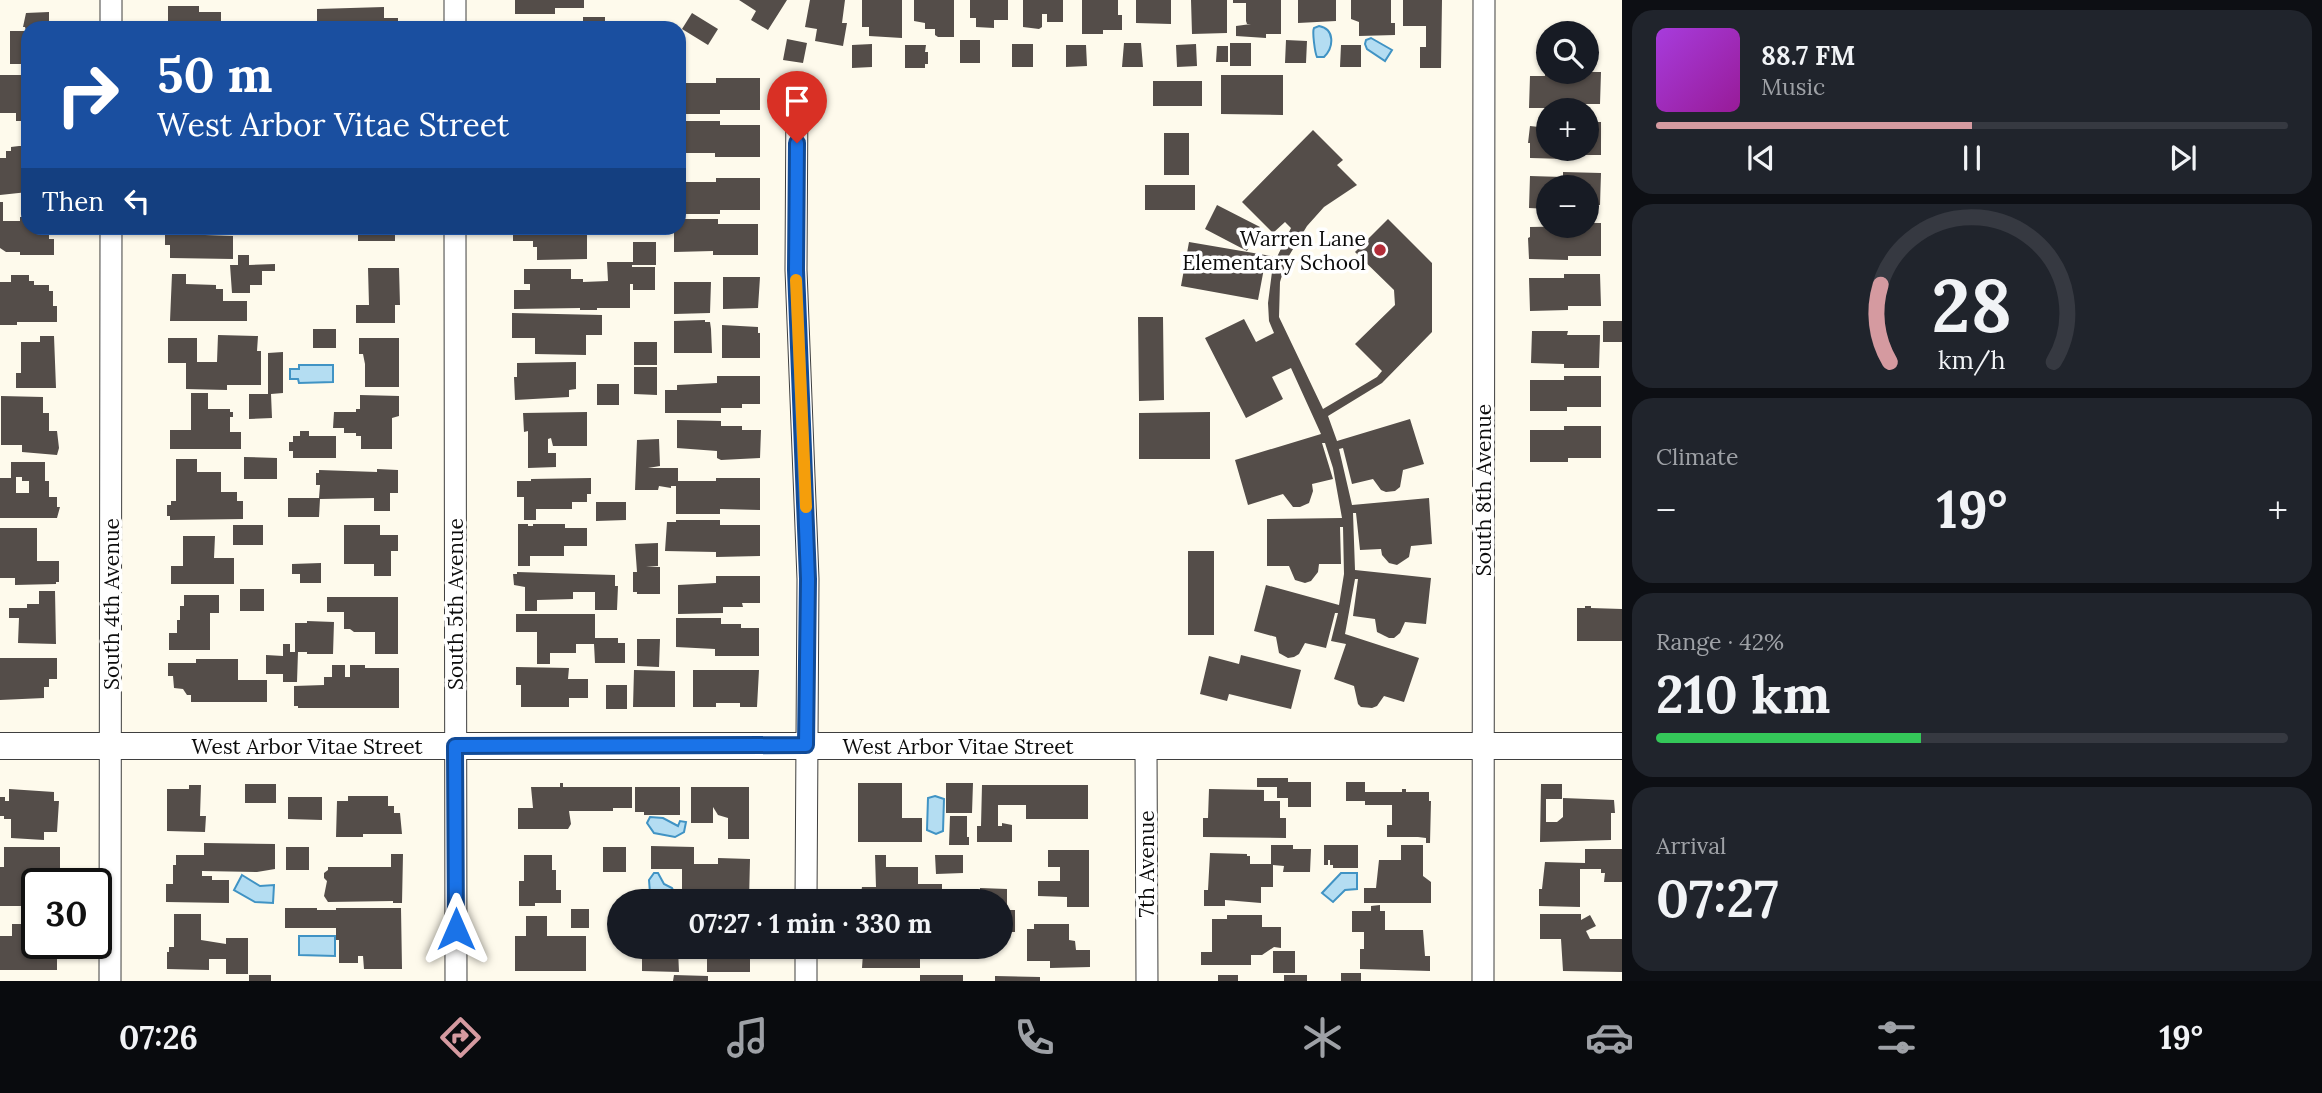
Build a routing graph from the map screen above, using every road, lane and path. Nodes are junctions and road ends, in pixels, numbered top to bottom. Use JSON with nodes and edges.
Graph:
{"nodes":[{"id":1,"x":111,"y":0,"type":"edge"},
{"id":2,"x":455,"y":0,"type":"edge"},
{"id":3,"x":1484,"y":0,"type":"edge"},
{"id":4,"x":111,"y":21,"type":"edge"},
{"id":5,"x":455,"y":21,"type":"edge"},
{"id":6,"x":797,"y":92,"type":"dead end"},
{"id":7,"x":111,"y":235,"type":"edge"},
{"id":8,"x":455,"y":235,"type":"edge"},
{"id":9,"x":806,"y":745,"type":"junction"},
{"id":10,"x":1482,"y":745,"type":"junction"},
{"id":11,"x":0,"y":746,"type":"edge"},
{"id":12,"x":111,"y":746,"type":"junction"},
{"id":13,"x":455,"y":746,"type":"junction"},
{"id":14,"x":1622,"y":746,"type":"edge"},
{"id":15,"x":1146,"y":747,"type":"junction"},
{"id":16,"x":806,"y":889,"type":"edge"},
{"id":17,"x":806,"y":959,"type":"edge"},
{"id":18,"x":110,"y":981,"type":"edge"},
{"id":19,"x":456,"y":981,"type":"edge"},
{"id":20,"x":806,"y":981,"type":"edge"},
{"id":21,"x":1147,"y":981,"type":"edge"},
{"id":22,"x":1483,"y":981,"type":"edge"}],
"edges":[{"from":1,"to":4,"type":"street"},
{"from":2,"to":5,"type":"street"},
{"from":3,"to":10,"type":"street","name":"South 8th Avenue"},
{"from":6,"to":9,"type":"street"},
{"from":7,"to":12,"type":"street","name":"South 4th Avenue"},
{"from":8,"to":13,"type":"street","name":"South 5th Avenue"},
{"from":9,"to":13,"type":"street","name":"West Arbor Vitae Street"},
{"from":9,"to":15,"type":"street","name":"West Arbor Vitae Street"},
{"from":9,"to":16,"type":"street"},
{"from":10,"to":14,"type":"street","name":"West Arbor Vitae Street"},
{"from":10,"to":15,"type":"street","name":"West Arbor Vitae Street"},
{"from":10,"to":22,"type":"street","name":"South 8th Avenue"},
{"from":11,"to":12,"type":"street","name":"West Arbor Vitae Street"},
{"from":12,"to":13,"type":"street","name":"West Arbor Vitae Street"},
{"from":12,"to":18,"type":"street","name":"South 4th Avenue"},
{"from":13,"to":19,"type":"street","name":"South 5th Avenue"},
{"from":15,"to":21,"type":"street","name":"7th Avenue"},
{"from":17,"to":20,"type":"street"}]}
